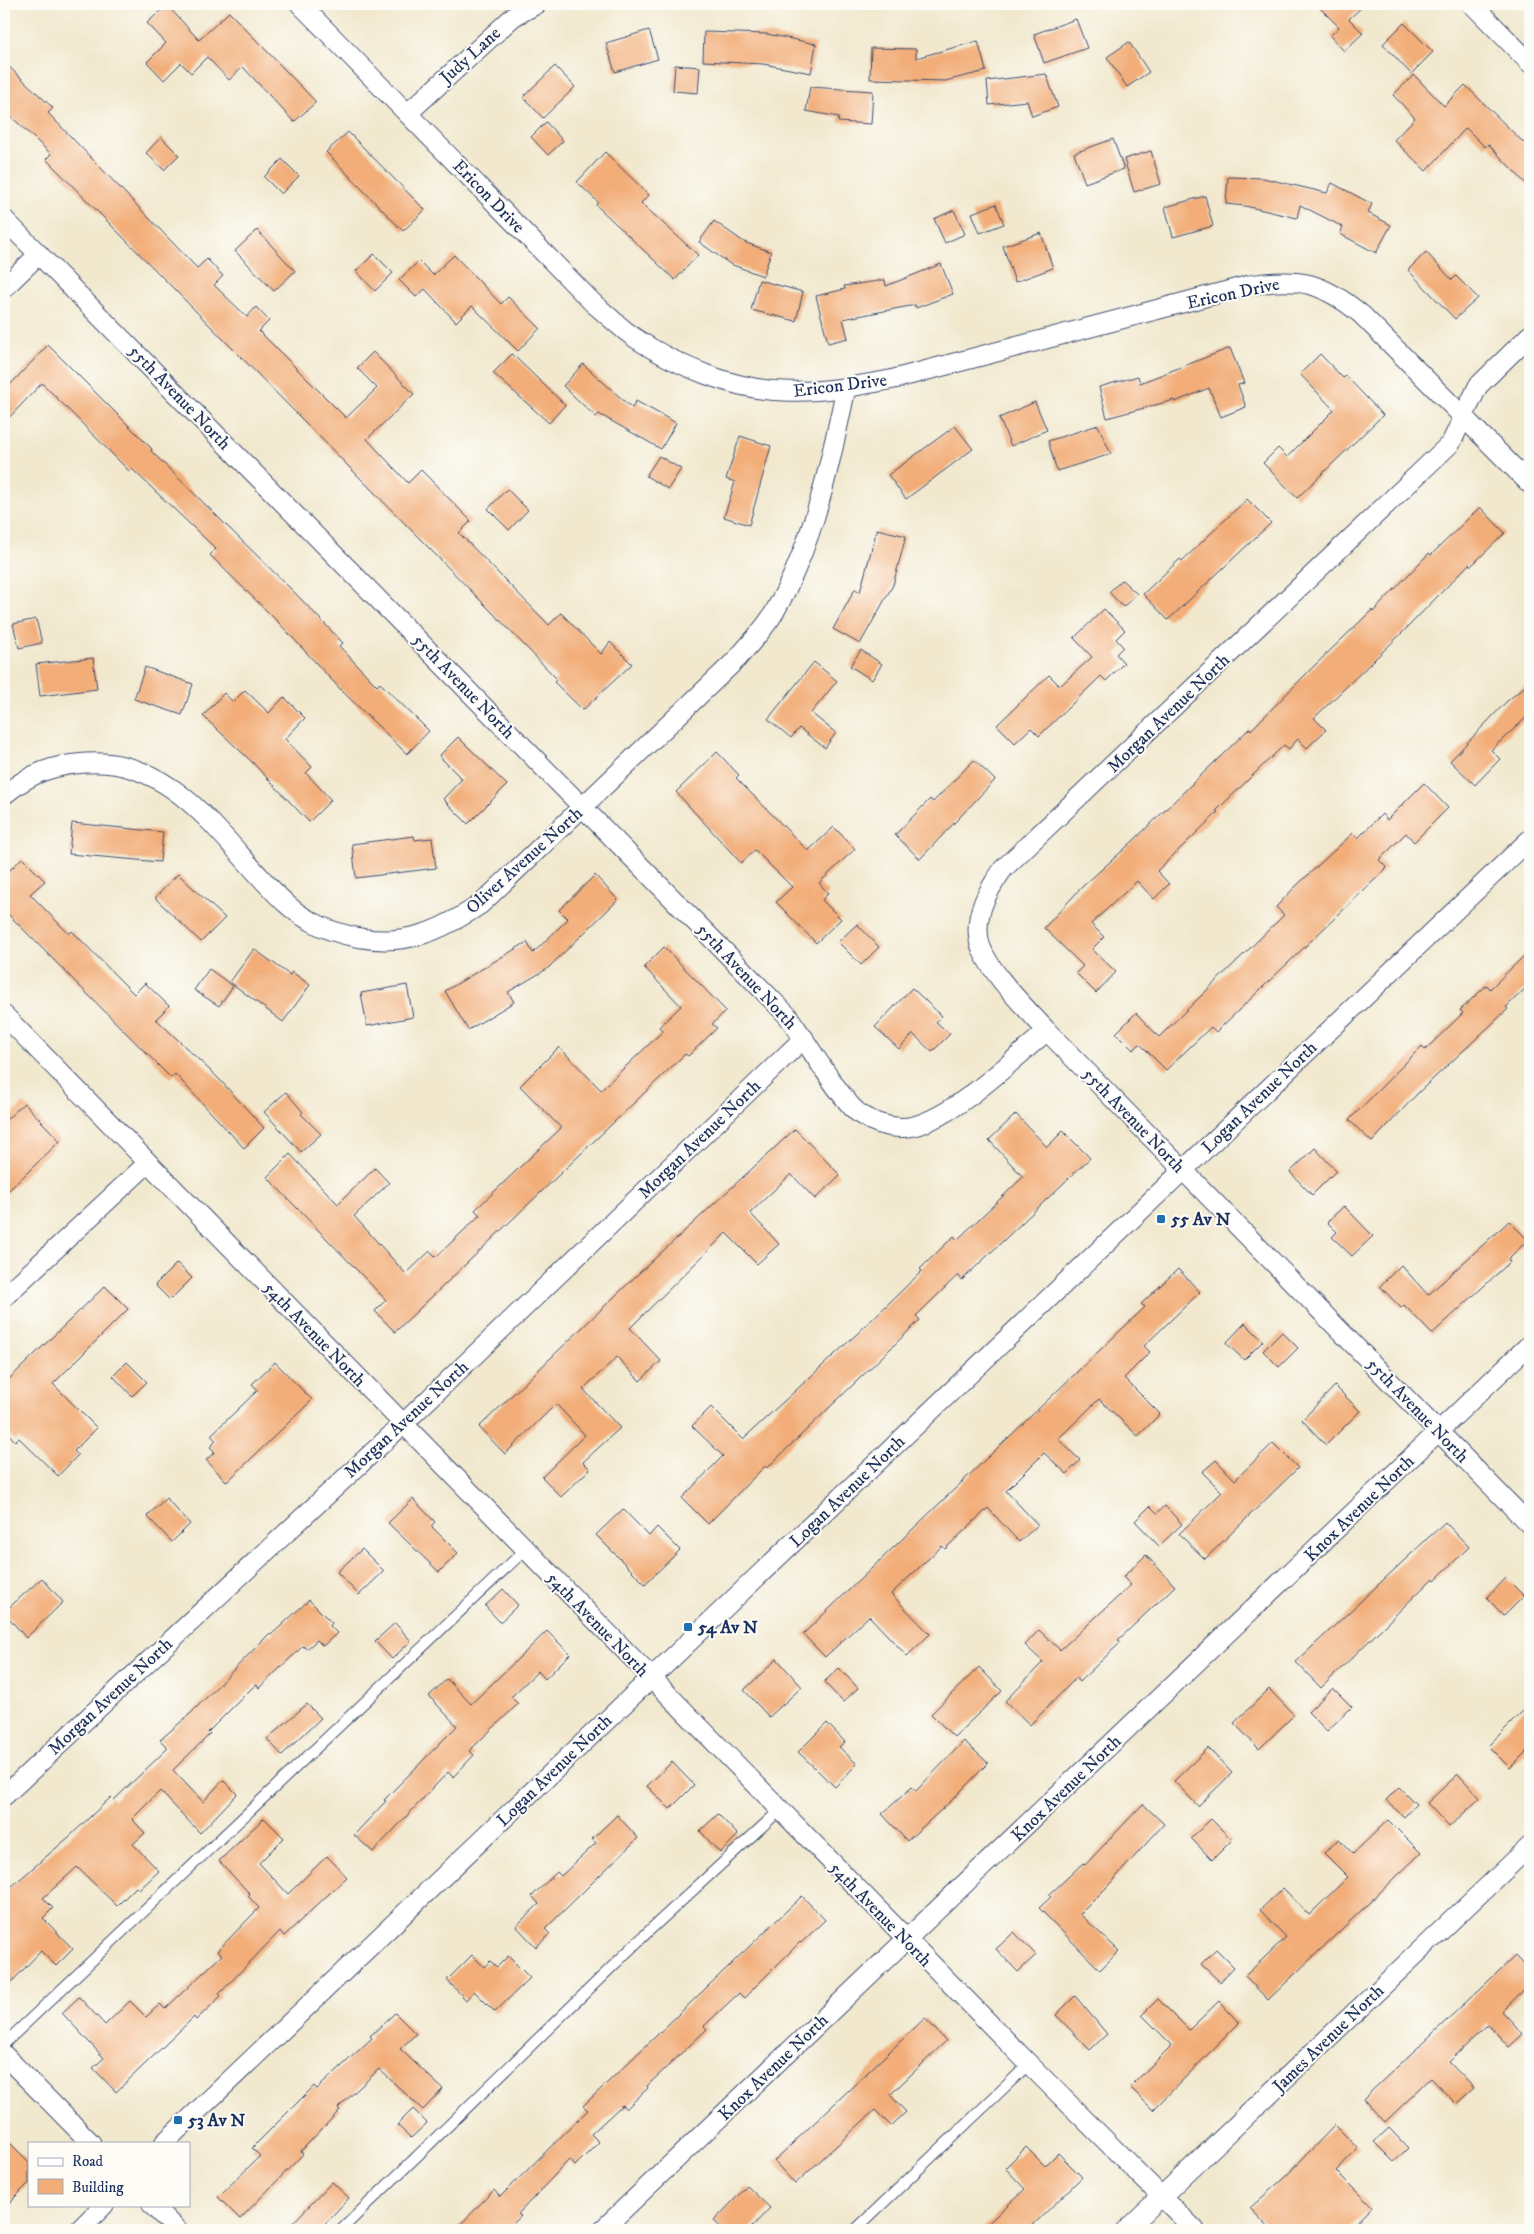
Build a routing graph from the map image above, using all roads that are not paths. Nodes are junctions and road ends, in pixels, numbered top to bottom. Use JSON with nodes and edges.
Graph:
{"nodes":[{"id":1,"x":300,"y":4,"type":"edge"},
{"id":2,"x":537,"y":4,"type":"edge"},
{"id":3,"x":1472,"y":4,"type":"edge"},
{"id":4,"x":1530,"y":63,"type":"edge"},
{"id":5,"x":408,"y":113,"type":"junction"},
{"id":6,"x":4,"y":219,"type":"edge"},
{"id":7,"x":39,"y":254,"type":"junction"},
{"id":8,"x":4,"y":288,"type":"edge"},
{"id":9,"x":1530,"y":335,"type":"edge"},
{"id":10,"x":846,"y":388,"type":"junction"},
{"id":11,"x":1463,"y":418,"type":"junction"},
{"id":12,"x":1530,"y":484,"type":"edge"},
{"id":13,"x":4,"y":795,"type":"edge"},
{"id":14,"x":582,"y":807,"type":"junction"},
{"id":15,"x":1530,"y":839,"type":"edge"},
{"id":16,"x":4,"y":1015,"type":"edge"},
{"id":17,"x":1047,"y":1031,"type":"junction"},
{"id":18,"x":804,"y":1038,"type":"junction"},
{"id":19,"x":148,"y":1163,"type":"junction"},
{"id":20,"x":1182,"y":1171,"type":"junction"},
{"id":21,"x":4,"y":1297,"type":"edge"},
{"id":22,"x":1530,"y":1344,"type":"edge"},
{"id":23,"x":403,"y":1424,"type":"junction"},
{"id":24,"x":1439,"y":1431,"type":"junction"},
{"id":25,"x":1530,"y":1525,"type":"edge"},
{"id":26,"x":526,"y":1549,"type":"junction"},
{"id":27,"x":651,"y":1678,"type":"junction"},
{"id":28,"x":4,"y":1796,"type":"edge"},
{"id":29,"x":780,"y":1810,"type":"junction"},
{"id":30,"x":1530,"y":1846,"type":"edge"},
{"id":31,"x":907,"y":1940,"type":"junction"},
{"id":32,"x":4,"y":2044,"type":"edge"},
{"id":33,"x":4,"y":2055,"type":"edge"},
{"id":34,"x":1028,"y":2064,"type":"junction"},
{"id":35,"x":90,"y":2142,"type":"edge"},
{"id":36,"x":165,"y":2142,"type":"edge"},
{"id":37,"x":1162,"y":2196,"type":"junction"},
{"id":38,"x":103,"y":2206,"type":"edge"},
{"id":39,"x":153,"y":2206,"type":"edge"},
{"id":40,"x":79,"y":2230,"type":"edge"},
{"id":41,"x":176,"y":2230,"type":"edge"},
{"id":42,"x":341,"y":2230,"type":"edge"},
{"id":43,"x":602,"y":2230,"type":"edge"},
{"id":44,"x":855,"y":2230,"type":"edge"},
{"id":45,"x":1126,"y":2230,"type":"edge"},
{"id":46,"x":1195,"y":2230,"type":"edge"}],
"edges":[{"from":1,"to":5,"type":"street","name":"Ericon Drive"},
{"from":2,"to":5,"type":"street","name":"Judy Lane"},
{"from":3,"to":4,"type":"street"},
{"from":5,"to":10,"type":"street","name":"Ericon Drive"},
{"from":6,"to":7,"type":"street","name":"55th Avenue North"},
{"from":7,"to":8,"type":"street"},
{"from":7,"to":14,"type":"street","name":"55th Avenue North"},
{"from":9,"to":11,"type":"street","name":"Morgan Avenue North"},
{"from":10,"to":11,"type":"street","name":"Ericon Drive"},
{"from":10,"to":14,"type":"street","name":"Oliver Avenue North"},
{"from":11,"to":12,"type":"street","name":"Ericon Drive"},
{"from":11,"to":17,"type":"street","name":"Morgan Avenue North"},
{"from":13,"to":14,"type":"street","name":"Oliver Avenue North"},
{"from":14,"to":18,"type":"street","name":"55th Avenue North"},
{"from":15,"to":20,"type":"street","name":"Logan Avenue North"},
{"from":16,"to":19,"type":"street","name":"54th Avenue North"},
{"from":17,"to":18,"type":"street","name":"55th Avenue North"},
{"from":17,"to":20,"type":"street","name":"55th Avenue North"},
{"from":18,"to":23,"type":"street","name":"Morgan Avenue North"},
{"from":19,"to":21,"type":"street"},
{"from":19,"to":23,"type":"street","name":"54th Avenue North"},
{"from":20,"to":24,"type":"street","name":"55th Avenue North"},
{"from":20,"to":27,"type":"street","name":"Logan Avenue North"},
{"from":22,"to":24,"type":"street","name":"Knox Avenue North"},
{"from":23,"to":26,"type":"street","name":"54th Avenue North"},
{"from":23,"to":28,"type":"street","name":"Morgan Avenue North"},
{"from":24,"to":25,"type":"street","name":"55th Avenue North"},
{"from":24,"to":31,"type":"street","name":"Knox Avenue North"},
{"from":26,"to":27,"type":"street","name":"54th Avenue North"},
{"from":26,"to":32,"type":"lane"},
{"from":27,"to":29,"type":"street","name":"54th Avenue North"},
{"from":27,"to":36,"type":"street","name":"Logan Avenue North"},
{"from":29,"to":31,"type":"street","name":"54th Avenue North"},
{"from":29,"to":42,"type":"lane"},
{"from":30,"to":37,"type":"street","name":"James Avenue North"},
{"from":31,"to":34,"type":"street","name":"54th Avenue North"},
{"from":31,"to":43,"type":"street","name":"Knox Avenue North"},
{"from":33,"to":35,"type":"street"},
{"from":34,"to":37,"type":"street","name":"54th Avenue North"},
{"from":34,"to":44,"type":"lane"},
{"from":37,"to":45,"type":"street","name":"James Avenue North"},
{"from":37,"to":46,"type":"street","name":"54th Avenue North"},
{"from":38,"to":40,"type":"street"},
{"from":39,"to":41,"type":"street"}]}
